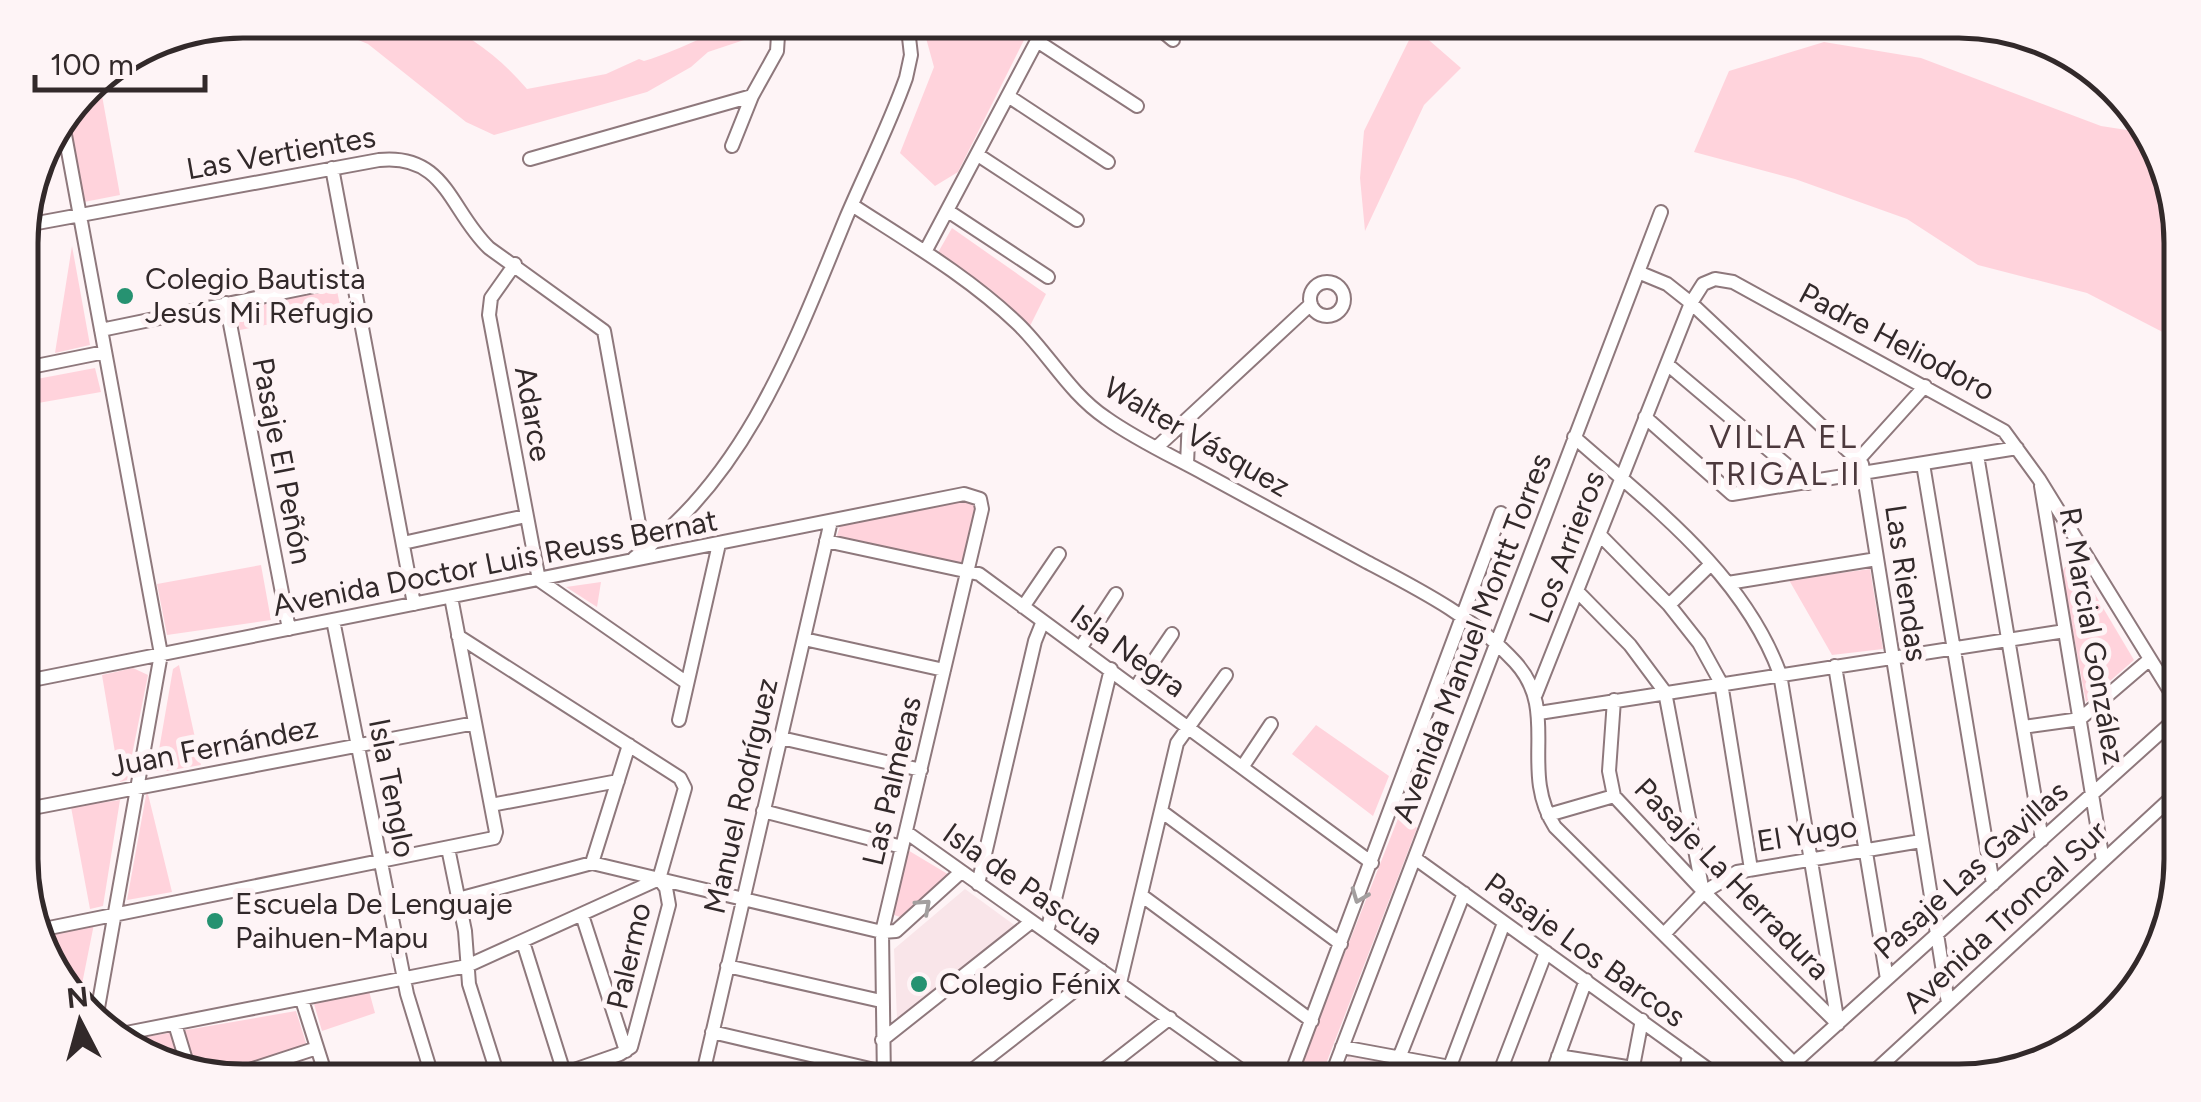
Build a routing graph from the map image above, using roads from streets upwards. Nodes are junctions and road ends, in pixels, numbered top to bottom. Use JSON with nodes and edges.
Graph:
{"nodes":[{"id":1,"x":778,"y":38,"type":"edge"},
{"id":2,"x":909,"y":38,"type":"edge"},
{"id":3,"x":1039,"y":38,"type":"edge"},
{"id":4,"x":1171,"y":38,"type":"edge"},
{"id":5,"x":1173,"y":40,"type":"dead end"},
{"id":6,"x":1037,"y":41,"type":"junction"},
{"id":7,"x":752,"y":96,"type":"junction"},
{"id":8,"x":1008,"y":96,"type":"junction"},
{"id":9,"x":1137,"y":106,"type":"dead end"},
{"id":10,"x":64,"y":142,"type":"edge"},
{"id":11,"x":732,"y":146,"type":"dead end"},
{"id":12,"x":978,"y":155,"type":"junction"},
{"id":13,"x":530,"y":159,"type":"dead end"},
{"id":14,"x":1108,"y":162,"type":"dead end"},
{"id":15,"x":332,"y":168,"type":"junction"},
{"id":16,"x":852,"y":205,"type":"junction"},
{"id":17,"x":948,"y":211,"type":"junction"},
{"id":18,"x":1660,"y":212,"type":"dead end"},
{"id":19,"x":80,"y":214,"type":"junction"},
{"id":20,"x":1078,"y":220,"type":"dead end"},
{"id":21,"x":39,"y":222,"type":"edge"},
{"id":22,"x":924,"y":252,"type":"junction"},
{"id":23,"x":515,"y":264,"type":"junction"},
{"id":24,"x":1638,"y":272,"type":"junction"},
{"id":25,"x":353,"y":278,"type":"junction"},
{"id":26,"x":1048,"y":278,"type":"dead end"},
{"id":27,"x":226,"y":303,"type":"junction"},
{"id":28,"x":1691,"y":303,"type":"junction"},
{"id":29,"x":1311,"y":304,"type":"dead end"},
{"id":30,"x":101,"y":330,"type":"junction"},
{"id":31,"x":105,"y":352,"type":"junction"},
{"id":32,"x":1667,"y":364,"type":"junction"},
{"id":33,"x":38,"y":365,"type":"edge"},
{"id":34,"x":1925,"y":386,"type":"junction"},
{"id":35,"x":1645,"y":417,"type":"junction"},
{"id":36,"x":1189,"y":418,"type":"junction"},
{"id":37,"x":1574,"y":437,"type":"junction"},
{"id":38,"x":1156,"y":448,"type":"junction"},
{"id":39,"x":2017,"y":448,"type":"junction"},
{"id":40,"x":1976,"y":455,"type":"junction"},
{"id":41,"x":1859,"y":459,"type":"junction"},
{"id":42,"x":1187,"y":464,"type":"junction"},
{"id":43,"x":1923,"y":464,"type":"junction"},
{"id":44,"x":1864,"y":474,"type":"junction"},
{"id":45,"x":1621,"y":479,"type":"junction"},
{"id":46,"x":2039,"y":479,"type":"junction"},
{"id":47,"x":1808,"y":482,"type":"junction"},
{"id":48,"x":978,"y":496,"type":"joint"},
{"id":49,"x":1501,"y":513,"type":"dead end"},
{"id":50,"x":526,"y":516,"type":"junction"},
{"id":51,"x":831,"y":522,"type":"junction"},
{"id":52,"x":641,"y":535,"type":"dead end"},
{"id":53,"x":1600,"y":535,"type":"junction"},
{"id":54,"x":826,"y":540,"type":"junction"},
{"id":55,"x":403,"y":543,"type":"junction"},
{"id":56,"x":719,"y":544,"type":"junction"},
{"id":57,"x":1059,"y":554,"type":"dead end"},
{"id":58,"x":1877,"y":560,"type":"junction"},
{"id":59,"x":628,"y":562,"type":"junction"},
{"id":60,"x":1711,"y":564,"type":"junction"},
{"id":61,"x":968,"y":570,"type":"junction"},
{"id":62,"x":538,"y":580,"type":"junction"},
{"id":63,"x":1728,"y":583,"type":"junction"},
{"id":64,"x":1577,"y":592,"type":"junction"},
{"id":65,"x":1116,"y":594,"type":"dead end"},
{"id":66,"x":451,"y":597,"type":"junction"},
{"id":67,"x":414,"y":604,"type":"junction"},
{"id":68,"x":1669,"y":605,"type":"junction"},
{"id":69,"x":1023,"y":606,"type":"junction"},
{"id":70,"x":1463,"y":618,"type":"junction"},
{"id":71,"x":333,"y":620,"type":"junction"},
{"id":72,"x":1043,"y":621,"type":"junction"},
{"id":73,"x":289,"y":629,"type":"junction"},
{"id":74,"x":2065,"y":631,"type":"junction"},
{"id":75,"x":1172,"y":634,"type":"dead end"},
{"id":76,"x":458,"y":636,"type":"junction"},
{"id":77,"x":804,"y":639,"type":"junction"},
{"id":78,"x":2008,"y":640,"type":"junction"},
{"id":79,"x":1494,"y":644,"type":"junction"},
{"id":80,"x":1081,"y":647,"type":"junction"},
{"id":81,"x":1954,"y":648,"type":"junction"},
{"id":82,"x":161,"y":654,"type":"junction"},
{"id":83,"x":1891,"y":656,"type":"junction"},
{"id":84,"x":2150,"y":658,"type":"junction"},
{"id":85,"x":1836,"y":666,"type":"junction"},
{"id":86,"x":1111,"y":669,"type":"junction"},
{"id":87,"x":944,"y":670,"type":"junction"},
{"id":88,"x":1780,"y":674,"type":"junction"},
{"id":89,"x":1226,"y":675,"type":"dead end"},
{"id":90,"x":38,"y":679,"type":"edge"},
{"id":91,"x":688,"y":683,"type":"junction"},
{"id":92,"x":1721,"y":683,"type":"junction"},
{"id":93,"x":2164,"y":683,"type":"edge"},
{"id":94,"x":1136,"y":687,"type":"junction"},
{"id":95,"x":1665,"y":692,"type":"junction"},
{"id":96,"x":1536,"y":694,"type":"junction"},
{"id":97,"x":1614,"y":700,"type":"junction"},
{"id":98,"x":1539,"y":712,"type":"junction"},
{"id":99,"x":2080,"y":719,"type":"junction"},
{"id":100,"x":679,"y":720,"type":"dead end"},
{"id":101,"x":475,"y":724,"type":"junction"},
{"id":102,"x":1271,"y":724,"type":"dead end"},
{"id":103,"x":2164,"y":726,"type":"edge"},
{"id":104,"x":1190,"y":727,"type":"junction"},
{"id":105,"x":2022,"y":727,"type":"junction"},
{"id":106,"x":780,"y":738,"type":"junction"},
{"id":107,"x":358,"y":746,"type":"junction"},
{"id":108,"x":630,"y":746,"type":"junction"},
{"id":109,"x":1243,"y":766,"type":"junction"},
{"id":110,"x":920,"y":770,"type":"junction"},
{"id":111,"x":618,"y":781,"type":"junction"},
{"id":112,"x":136,"y":787,"type":"junction"},
{"id":113,"x":2094,"y":793,"type":"junction"},
{"id":114,"x":1614,"y":796,"type":"junction"},
{"id":115,"x":491,"y":805,"type":"junction"},
{"id":116,"x":2164,"y":805,"type":"edge"},
{"id":117,"x":38,"y":807,"type":"edge"},
{"id":118,"x":1161,"y":811,"type":"junction"},
{"id":119,"x":764,"y":812,"type":"junction"},
{"id":120,"x":1548,"y":816,"type":"junction"},
{"id":121,"x":906,"y":832,"type":"junction"},
{"id":122,"x":2042,"y":840,"type":"junction"},
{"id":123,"x":1921,"y":841,"type":"junction"},
{"id":124,"x":902,"y":847,"type":"junction"},
{"id":125,"x":448,"y":848,"type":"junction"},
{"id":126,"x":1866,"y":850,"type":"junction"},
{"id":127,"x":1416,"y":858,"type":"junction"},
{"id":128,"x":1809,"y":859,"type":"junction"},
{"id":129,"x":2103,"y":861,"type":"junction"},
{"id":130,"x":381,"y":862,"type":"junction"},
{"id":131,"x":1372,"y":863,"type":"junction"},
{"id":132,"x":592,"y":864,"type":"junction"},
{"id":133,"x":1751,"y":869,"type":"junction"},
{"id":134,"x":962,"y":872,"type":"junction"},
{"id":135,"x":659,"y":879,"type":"junction"},
{"id":136,"x":978,"y":884,"type":"junction"},
{"id":137,"x":1994,"y":884,"type":"junction"},
{"id":138,"x":1704,"y":892,"type":"junction"},
{"id":139,"x":1464,"y":894,"type":"junction"},
{"id":140,"x":1141,"y":895,"type":"junction"},
{"id":141,"x":458,"y":898,"type":"junction"},
{"id":142,"x":743,"y":899,"type":"junction"},
{"id":143,"x":116,"y":915,"type":"junction"},
{"id":144,"x":582,"y":916,"type":"junction"},
{"id":145,"x":1030,"y":922,"type":"junction"},
{"id":146,"x":1504,"y":923,"type":"junction"},
{"id":147,"x":50,"y":928,"type":"edge"},
{"id":148,"x":882,"y":932,"type":"junction"},
{"id":149,"x":1047,"y":932,"type":"junction"},
{"id":150,"x":1665,"y":934,"type":"junction"},
{"id":151,"x":1937,"y":936,"type":"junction"},
{"id":152,"x":523,"y":942,"type":"junction"},
{"id":153,"x":1341,"y":944,"type":"junction"},
{"id":154,"x":1546,"y":952,"type":"junction"},
{"id":155,"x":467,"y":966,"type":"junction"},
{"id":156,"x":727,"y":966,"type":"junction"},
{"id":157,"x":1101,"y":970,"type":"junction"},
{"id":158,"x":105,"y":972,"type":"edge"},
{"id":159,"x":1888,"y":979,"type":"junction"},
{"id":160,"x":405,"y":980,"type":"junction"},
{"id":161,"x":1586,"y":980,"type":"junction"},
{"id":162,"x":1120,"y":984,"type":"junction"},
{"id":163,"x":302,"y":1000,"type":"junction"},
{"id":164,"x":881,"y":1002,"type":"junction"},
{"id":165,"x":1948,"y":1003,"type":"junction"},
{"id":166,"x":1170,"y":1018,"type":"junction"},
{"id":167,"x":1312,"y":1020,"type":"junction"},
{"id":168,"x":1642,"y":1020,"type":"junction"},
{"id":169,"x":175,"y":1024,"type":"junction"},
{"id":170,"x":1838,"y":1024,"type":"junction"},
{"id":171,"x":133,"y":1032,"type":"edge"},
{"id":172,"x":712,"y":1032,"type":"junction"},
{"id":173,"x":882,"y":1040,"type":"junction"},
{"id":174,"x":1342,"y":1047,"type":"junction"},
{"id":175,"x":317,"y":1048,"type":"junction"},
{"id":176,"x":626,"y":1051,"type":"junction"},
{"id":177,"x":1689,"y":1055,"type":"junction"},
{"id":178,"x":1558,"y":1056,"type":"junction"},
{"id":179,"x":186,"y":1057,"type":"edge"},
{"id":180,"x":1399,"y":1058,"type":"junction"},
{"id":181,"x":1795,"y":1062,"type":"joint"},
{"id":182,"x":268,"y":1064,"type":"edge"},
{"id":183,"x":322,"y":1064,"type":"edge"},
{"id":184,"x":429,"y":1064,"type":"edge"},
{"id":185,"x":494,"y":1064,"type":"edge"},
{"id":186,"x":562,"y":1064,"type":"edge"},
{"id":187,"x":596,"y":1064,"type":"edge"},
{"id":188,"x":704,"y":1064,"type":"edge"},
{"id":189,"x":834,"y":1064,"type":"edge"},
{"id":190,"x":883,"y":1064,"type":"edge"},
{"id":191,"x":980,"y":1064,"type":"edge"},
{"id":192,"x":1111,"y":1064,"type":"edge"},
{"id":193,"x":1233,"y":1064,"type":"edge"},
{"id":194,"x":1295,"y":1064,"type":"edge"},
{"id":195,"x":1336,"y":1064,"type":"edge"},
{"id":196,"x":1433,"y":1064,"type":"edge"},
{"id":197,"x":1451,"y":1064,"type":"edge"},
{"id":198,"x":1503,"y":1064,"type":"edge"},
{"id":199,"x":1555,"y":1064,"type":"edge"},
{"id":200,"x":1589,"y":1064,"type":"edge"},
{"id":201,"x":1634,"y":1064,"type":"edge"},
{"id":202,"x":1687,"y":1064,"type":"edge"},
{"id":203,"x":1701,"y":1064,"type":"edge"},
{"id":204,"x":1882,"y":1064,"type":"edge"}],
"edges":[{"from":1,"to":7,"type":"street"},
{"from":2,"to":16,"type":"street"},
{"from":3,"to":6,"type":"street"},
{"from":4,"to":5,"type":"street"},
{"from":6,"to":8,"type":"street"},
{"from":6,"to":9,"type":"street"},
{"from":7,"to":11,"type":"street"},
{"from":7,"to":13,"type":"street"},
{"from":8,"to":12,"type":"street"},
{"from":8,"to":14,"type":"street"},
{"from":10,"to":19,"type":"street"},
{"from":12,"to":17,"type":"street"},
{"from":12,"to":20,"type":"street"},
{"from":15,"to":19,"type":"street","name":"Las Vertientes"},
{"from":15,"to":23,"type":"street","name":"Las Vertientes"},
{"from":15,"to":25,"type":"street"},
{"from":16,"to":22,"type":"street","name":"Walter Vásquez"},
{"from":16,"to":59,"type":"street"},
{"from":17,"to":22,"type":"street"},
{"from":17,"to":26,"type":"street"},
{"from":18,"to":24,"type":"street","name":"Avenida Manuel Montt Torres"},
{"from":19,"to":21,"type":"street","name":"Las Vertientes"},
{"from":19,"to":30,"type":"street"},
{"from":22,"to":38,"type":"street","name":"Walter Vásquez"},
{"from":23,"to":50,"type":"street","name":"Adarce"},
{"from":23,"to":52,"type":"street","name":"Las Vertientes"},
{"from":24,"to":28,"type":"street","name":"Las Riendas"},
{"from":24,"to":37,"type":"street","name":"Avenida Manuel Montt Torres"},
{"from":25,"to":27,"type":"street"},
{"from":25,"to":55,"type":"street"},
{"from":27,"to":30,"type":"street"},
{"from":27,"to":73,"type":"street","name":"Pasaje El Peñón"},
{"from":28,"to":32,"type":"street","name":"Los Arrieros"},
{"from":28,"to":34,"type":"street","name":"Padre Heliodoro"},
{"from":28,"to":41,"type":"street","name":"Las Riendas"},
{"from":29,"to":36,"type":"street"},
{"from":30,"to":31,"type":"street"},
{"from":31,"to":33,"type":"street"},
{"from":31,"to":82,"type":"street"},
{"from":32,"to":35,"type":"street","name":"Los Arrieros"},
{"from":32,"to":47,"type":"street"},
{"from":34,"to":39,"type":"street","name":"Padre Heliodoro"},
{"from":34,"to":41,"type":"street"},
{"from":35,"to":45,"type":"street","name":"Los Arrieros"},
{"from":35,"to":47,"type":"street"},
{"from":36,"to":38,"type":"street"},
{"from":36,"to":42,"type":"street"},
{"from":37,"to":45,"type":"street"},
{"from":37,"to":79,"type":"street","name":"Avenida Manuel Montt Torres"},
{"from":38,"to":42,"type":"street","name":"Walter Vásquez"},
{"from":39,"to":40,"type":"street"},
{"from":39,"to":46,"type":"street","name":"Padre Heliodoro"},
{"from":40,"to":43,"type":"street"},
{"from":40,"to":78,"type":"street"},
{"from":41,"to":44,"type":"street","name":"Las Riendas"},
{"from":42,"to":70,"type":"street","name":"Walter Vásquez"},
{"from":43,"to":44,"type":"street"},
{"from":43,"to":81,"type":"street"},
{"from":44,"to":47,"type":"street"},
{"from":44,"to":58,"type":"street","name":"Las Riendas"},
{"from":45,"to":53,"type":"street","name":"Los Arrieros"},
{"from":45,"to":60,"type":"street"},
{"from":46,"to":74,"type":"street","name":"R. Marcial González"},
{"from":46,"to":84,"type":"street","name":"Padre Heliodoro"},
{"from":48,"to":51,"type":"street","name":"Avenida Doctor Luis Reuss Bernat"},
{"from":48,"to":61,"type":"street","name":"Las Palmeras"},
{"from":49,"to":70,"type":"street","name":"Avenida Manuel Montt Torres"},
{"from":50,"to":55,"type":"street"},
{"from":50,"to":62,"type":"street","name":"Adarce"},
{"from":51,"to":54,"type":"street","name":"Manuel Rodríguez"},
{"from":51,"to":56,"type":"street","name":"Avenida Doctor Luis Reuss Bernat"},
{"from":53,"to":64,"type":"street","name":"Los Arrieros"},
{"from":53,"to":68,"type":"street"},
{"from":54,"to":61,"type":"street","name":"Isla Negra"},
{"from":54,"to":77,"type":"street","name":"Manuel Rodríguez"},
{"from":55,"to":67,"type":"street"},
{"from":56,"to":59,"type":"street","name":"Avenida Doctor Luis Reuss Bernat"},
{"from":56,"to":91,"type":"street"},
{"from":57,"to":69,"type":"street"},
{"from":58,"to":63,"type":"street"},
{"from":58,"to":83,"type":"street","name":"Las Riendas"},
{"from":59,"to":62,"type":"street","name":"Avenida Doctor Luis Reuss Bernat"},
{"from":60,"to":63,"type":"street"},
{"from":60,"to":68,"type":"street"},
{"from":61,"to":69,"type":"street","name":"Isla Negra"},
{"from":61,"to":87,"type":"street","name":"Las Palmeras"},
{"from":62,"to":66,"type":"street","name":"Avenida Doctor Luis Reuss Bernat"},
{"from":62,"to":91,"type":"street"},
{"from":63,"to":88,"type":"street"},
{"from":64,"to":95,"type":"street"},
{"from":64,"to":96,"type":"street","name":"Los Arrieros"},
{"from":65,"to":80,"type":"street"},
{"from":66,"to":67,"type":"street","name":"Avenida Doctor Luis Reuss Bernat"},
{"from":66,"to":76,"type":"street"},
{"from":67,"to":71,"type":"street","name":"Avenida Doctor Luis Reuss Bernat"},
{"from":68,"to":92,"type":"street"},
{"from":69,"to":72,"type":"street","name":"Isla Negra"},
{"from":70,"to":79,"type":"street","name":"Walter Vásquez"},
{"from":70,"to":131,"type":"street","name":"Avenida Manuel Montt Torres"},
{"from":71,"to":73,"type":"street","name":"Avenida Doctor Luis Reuss Bernat"},
{"from":71,"to":107,"type":"street","name":"Isla Tenglo"},
{"from":72,"to":80,"type":"street","name":"Isla Negra"},
{"from":72,"to":136,"type":"street"},
{"from":73,"to":82,"type":"street","name":"Avenida Doctor Luis Reuss Bernat"},
{"from":74,"to":78,"type":"street"},
{"from":74,"to":99,"type":"street","name":"R. Marcial González"},
{"from":75,"to":94,"type":"street"},
{"from":76,"to":101,"type":"street"},
{"from":76,"to":108,"type":"street"},
{"from":77,"to":87,"type":"street"},
{"from":77,"to":106,"type":"street","name":"Manuel Rodríguez"},
{"from":78,"to":81,"type":"street"},
{"from":78,"to":105,"type":"street"},
{"from":79,"to":96,"type":"street","name":"Walter Vásquez"},
{"from":79,"to":127,"type":"street","name":"Avenida Manuel Montt Torres"},
{"from":80,"to":86,"type":"street","name":"Isla Negra"},
{"from":81,"to":83,"type":"street"},
{"from":81,"to":137,"type":"street"},
{"from":82,"to":90,"type":"street","name":"Avenida Doctor Luis Reuss Bernat"},
{"from":82,"to":112,"type":"street"},
{"from":83,"to":85,"type":"street"},
{"from":83,"to":123,"type":"street","name":"Las Riendas"},
{"from":84,"to":93,"type":"street","name":"Padre Heliodoro"},
{"from":84,"to":99,"type":"street"},
{"from":85,"to":88,"type":"street"},
{"from":85,"to":126,"type":"street"},
{"from":86,"to":94,"type":"street","name":"Isla Negra"},
{"from":86,"to":149,"type":"street"},
{"from":87,"to":110,"type":"street","name":"Las Palmeras"},
{"from":88,"to":92,"type":"street"},
{"from":88,"to":128,"type":"street"},
{"from":89,"to":104,"type":"street"},
{"from":91,"to":100,"type":"street"},
{"from":92,"to":95,"type":"street"},
{"from":92,"to":133,"type":"street"},
{"from":94,"to":104,"type":"street","name":"Isla Negra"},
{"from":95,"to":97,"type":"street"},
{"from":95,"to":138,"type":"street"},
{"from":96,"to":98,"type":"street"},
{"from":97,"to":98,"type":"street"},
{"from":97,"to":114,"type":"street","name":"Pasaje La Herradura"},
{"from":98,"to":120,"type":"street"},
{"from":99,"to":105,"type":"street"},
{"from":99,"to":113,"type":"street","name":"R. Marcial González"},
{"from":101,"to":107,"type":"street","name":"Juan Fernández"},
{"from":101,"to":115,"type":"street"},
{"from":102,"to":109,"type":"street"},
{"from":103,"to":113,"type":"street","name":"Pasaje Las Gavillas"},
{"from":104,"to":109,"type":"street","name":"Isla Negra"},
{"from":104,"to":118,"type":"street"},
{"from":105,"to":122,"type":"street"},
{"from":106,"to":110,"type":"street"},
{"from":106,"to":119,"type":"street","name":"Manuel Rodríguez"},
{"from":107,"to":112,"type":"street","name":"Juan Fernández"},
{"from":107,"to":130,"type":"street","name":"Isla Tenglo"},
{"from":108,"to":111,"type":"street"},
{"from":108,"to":135,"type":"street","name":"Palermo"},
{"from":109,"to":131,"type":"street","name":"Isla Negra"},
{"from":110,"to":121,"type":"street","name":"Las Palmeras"},
{"from":111,"to":115,"type":"street"},
{"from":111,"to":132,"type":"street"},
{"from":112,"to":117,"type":"street","name":"Juan Fernández"},
{"from":112,"to":143,"type":"street"},
{"from":113,"to":122,"type":"street","name":"Pasaje Las Gavillas"},
{"from":113,"to":129,"type":"street","name":"R. Marcial González"},
{"from":114,"to":120,"type":"street"},
{"from":114,"to":138,"type":"street","name":"Pasaje La Herradura"},
{"from":115,"to":125,"type":"street"},
{"from":116,"to":129,"type":"street","name":"Avenida Troncal Sur"},
{"from":118,"to":140,"type":"street"},
{"from":118,"to":153,"type":"street"},
{"from":119,"to":124,"type":"street","name":"Isla de Pascua"},
{"from":119,"to":142,"type":"street","name":"Manuel Rodríguez"},
{"from":120,"to":150,"type":"street"},
{"from":121,"to":124,"type":"street","name":"Las Palmeras"},
{"from":121,"to":134,"type":"street","name":"Isla de Pascua"},
{"from":122,"to":137,"type":"street","name":"Pasaje Las Gavillas"},
{"from":123,"to":126,"type":"street","name":"El Yugo"},
{"from":123,"to":151,"type":"street","name":"Las Riendas"},
{"from":124,"to":148,"type":"street","name":"Las Palmeras"},
{"from":125,"to":130,"type":"street"},
{"from":125,"to":141,"type":"street"},
{"from":126,"to":128,"type":"street","name":"El Yugo"},
{"from":126,"to":159,"type":"street"},
{"from":127,"to":139,"type":"street","name":"Pasaje Los Barcos"},
{"from":127,"to":174,"type":"street","name":"Avenida Manuel Montt Torres"},
{"from":128,"to":133,"type":"street","name":"El Yugo"},
{"from":128,"to":170,"type":"street"},
{"from":129,"to":165,"type":"street","name":"Avenida Troncal Sur"},
{"from":130,"to":143,"type":"street"},
{"from":130,"to":160,"type":"street","name":"Isla Tenglo"},
{"from":131,"to":153,"type":"street","name":"Avenida Manuel Montt Torres","one_way":true},
{"from":132,"to":135,"type":"street"},
{"from":132,"to":141,"type":"street"},
{"from":133,"to":138,"type":"street","name":"El Yugo"},
{"from":134,"to":136,"type":"street","name":"Isla de Pascua"},
{"from":148,"to":134,"type":"street","one_way":true},
{"from":135,"to":142,"type":"street"},
{"from":135,"to":144,"type":"street"},
{"from":135,"to":176,"type":"street","name":"Palermo"},
{"from":136,"to":145,"type":"street","name":"Isla de Pascua"},
{"from":137,"to":151,"type":"street","name":"Pasaje Las Gavillas"},
{"from":138,"to":150,"type":"street","name":"El Yugo"},
{"from":138,"to":170,"type":"street","name":"Pasaje La Herradura"},
{"from":139,"to":146,"type":"street","name":"Pasaje Los Barcos"},
{"from":139,"to":180,"type":"street"},
{"from":140,"to":162,"type":"street"},
{"from":140,"to":167,"type":"street"},
{"from":141,"to":155,"type":"street"},
{"from":142,"to":148,"type":"street"},
{"from":142,"to":156,"type":"street","name":"Manuel Rodríguez"},
{"from":143,"to":147,"type":"street"},
{"from":143,"to":158,"type":"street"},
{"from":144,"to":152,"type":"street"},
{"from":144,"to":176,"type":"street"},
{"from":145,"to":149,"type":"street","name":"Isla de Pascua"},
{"from":145,"to":173,"type":"street"},
{"from":146,"to":154,"type":"street","name":"Pasaje Los Barcos"},
{"from":146,"to":197,"type":"street"},
{"from":148,"to":164,"type":"street","name":"Las Palmeras"},
{"from":149,"to":157,"type":"street","name":"Isla de Pascua"},
{"from":150,"to":181,"type":"street"},
{"from":151,"to":159,"type":"street","name":"Pasaje Las Gavillas"},
{"from":151,"to":165,"type":"street","name":"Las Riendas"},
{"from":152,"to":155,"type":"street"},
{"from":152,"to":186,"type":"street"},
{"from":153,"to":167,"type":"street","name":"Avenida Manuel Montt Torres"},
{"from":154,"to":161,"type":"street","name":"Pasaje Los Barcos"},
{"from":154,"to":198,"type":"street"},
{"from":155,"to":160,"type":"street"},
{"from":155,"to":185,"type":"street"},
{"from":156,"to":164,"type":"street"},
{"from":156,"to":172,"type":"street","name":"Manuel Rodríguez"},
{"from":157,"to":162,"type":"street","name":"Isla de Pascua"},
{"from":157,"to":191,"type":"street"},
{"from":159,"to":170,"type":"street","name":"Pasaje Las Gavillas"},
{"from":160,"to":163,"type":"street"},
{"from":160,"to":184,"type":"street","name":"Isla Tenglo"},
{"from":161,"to":168,"type":"street","name":"Pasaje Los Barcos"},
{"from":161,"to":178,"type":"street"},
{"from":162,"to":166,"type":"street","name":"Isla de Pascua"},
{"from":163,"to":169,"type":"street"},
{"from":163,"to":175,"type":"street"},
{"from":164,"to":173,"type":"street","name":"Las Palmeras"},
{"from":165,"to":204,"type":"street","name":"Avenida Troncal Sur"},
{"from":166,"to":192,"type":"street"},
{"from":166,"to":193,"type":"street","name":"Isla de Pascua"},
{"from":167,"to":194,"type":"street","name":"Avenida Manuel Montt Torres"},
{"from":168,"to":177,"type":"street","name":"Pasaje Los Barcos"},
{"from":168,"to":201,"type":"street"},
{"from":169,"to":171,"type":"street"},
{"from":169,"to":179,"type":"street"},
{"from":170,"to":181,"type":"street","name":"Pasaje Las Gavillas"},
{"from":172,"to":188,"type":"street","name":"Manuel Rodríguez"},
{"from":172,"to":189,"type":"street"},
{"from":173,"to":190,"type":"street","name":"Las Palmeras"},
{"from":174,"to":180,"type":"street"},
{"from":174,"to":195,"type":"street","name":"Avenida Manuel Montt Torres"},
{"from":175,"to":182,"type":"street"},
{"from":175,"to":183,"type":"street"},
{"from":176,"to":187,"type":"street","name":"Palermo"},
{"from":177,"to":202,"type":"street"},
{"from":177,"to":203,"type":"street","name":"Pasaje Los Barcos"},
{"from":178,"to":199,"type":"street"},
{"from":178,"to":200,"type":"street"},
{"from":180,"to":196,"type":"street"}]}
